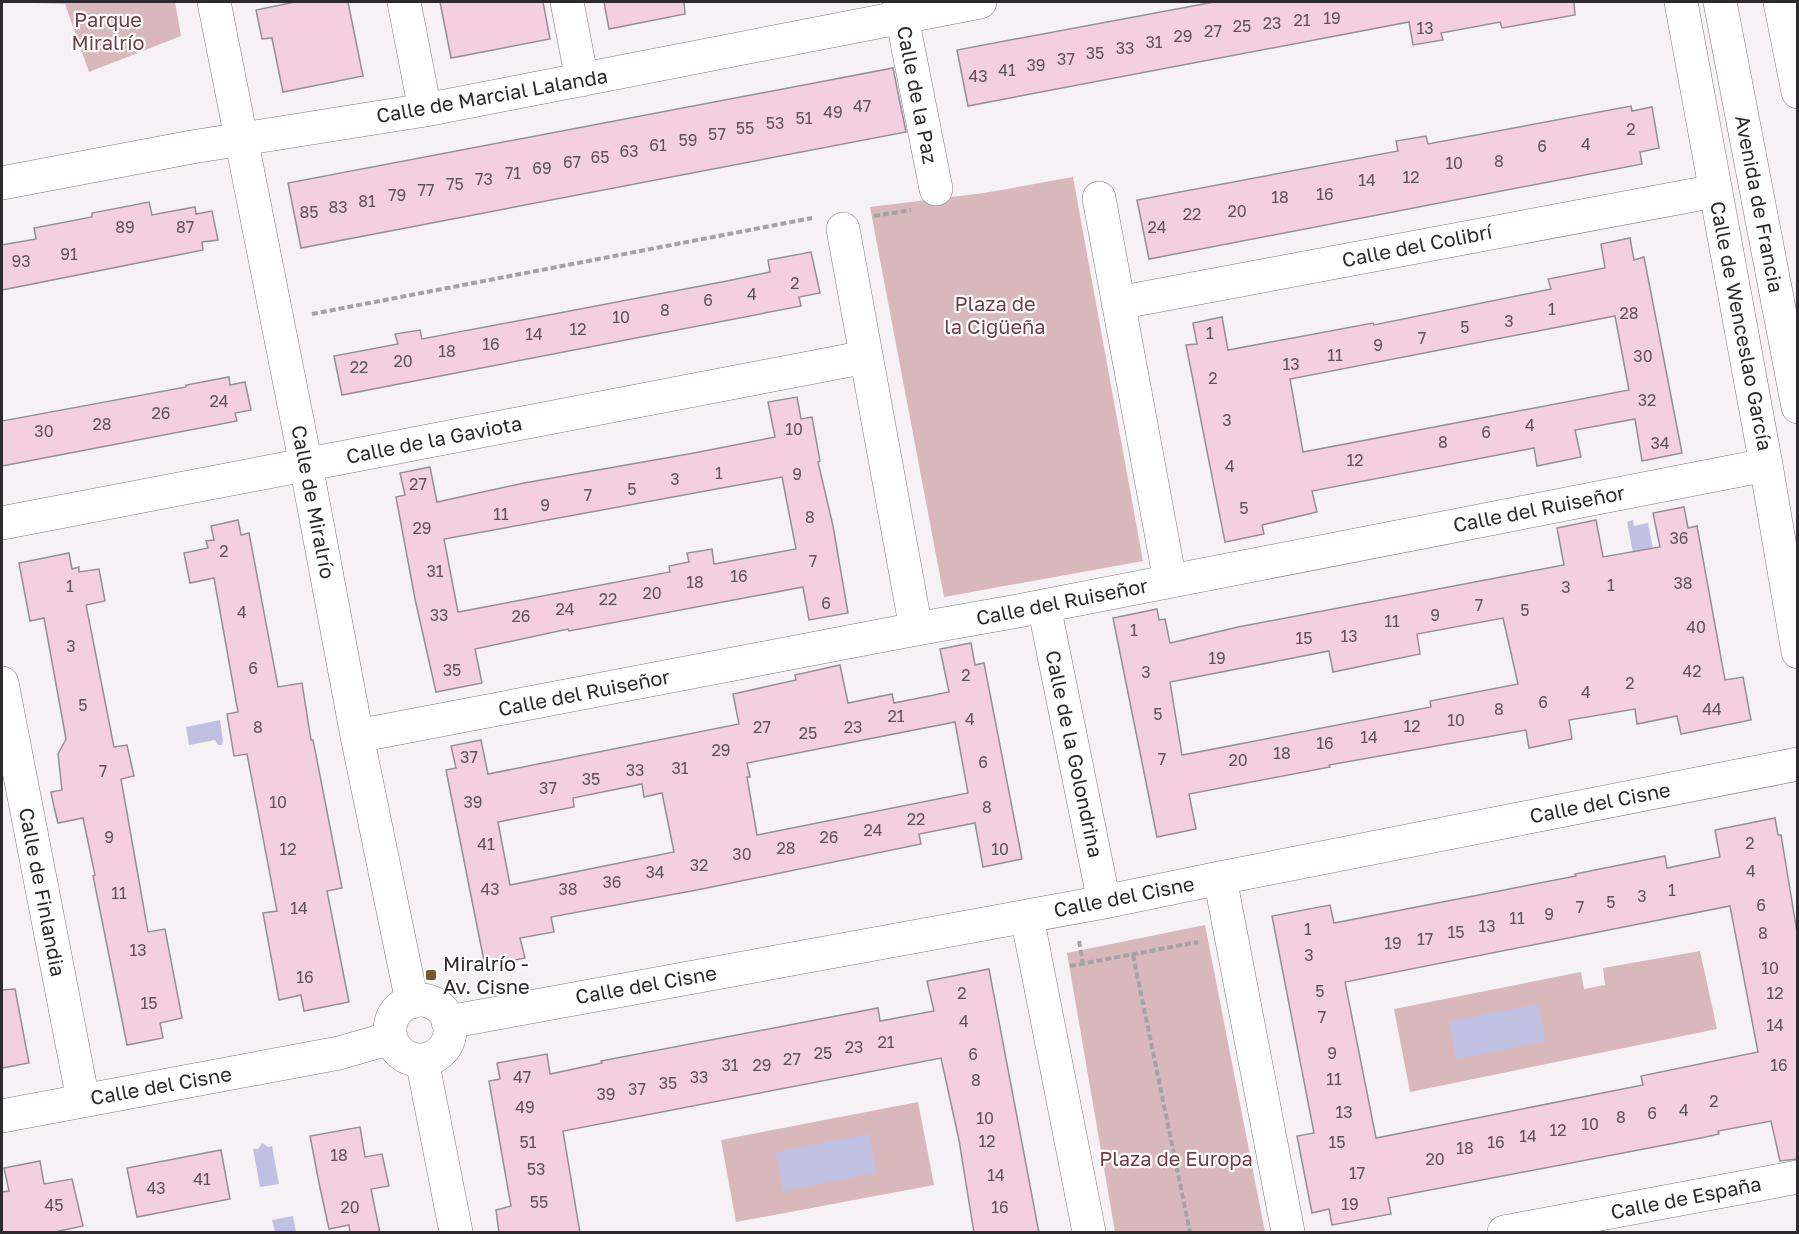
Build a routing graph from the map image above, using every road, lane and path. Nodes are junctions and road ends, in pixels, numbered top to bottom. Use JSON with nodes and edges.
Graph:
{"nodes":[{"id":1,"x":214,"y":2,"type":"edge"},
{"id":2,"x":404,"y":2,"type":"edge"},
{"id":3,"x":567,"y":2,"type":"edge"},
{"id":4,"x":980,"y":2,"type":"edge"},
{"id":5,"x":1681,"y":2,"type":"edge"},
{"id":6,"x":1720,"y":2,"type":"edge"},
{"id":7,"x":1780,"y":2,"type":"edge"},
{"id":8,"x":901,"y":9,"type":"edge"},
{"id":9,"x":582,"y":80,"type":"junction"},
{"id":10,"x":1797,"y":92,"type":"edge"},
{"id":11,"x":425,"y":110,"type":"junction"},
{"id":12,"x":242,"y":139,"type":"junction"},
{"id":13,"x":2,"y":183,"type":"edge"},
{"id":14,"x":936,"y":189,"type":"joint"},
{"id":15,"x":1715,"y":191,"type":"junction"},
{"id":16,"x":1099,"y":198,"type":"dead end"},
{"id":17,"x":842,"y":223,"type":"junction"},
{"id":18,"x":1118,"y":303,"type":"junction"},
{"id":19,"x":312,"y":314,"type":"dead end"},
{"id":20,"x":866,"y":357,"type":"junction"},
{"id":21,"x":1797,"y":407,"type":"edge"},
{"id":22,"x":306,"y":465,"type":"junction"},
{"id":23,"x":1766,"y":465,"type":"junction"},
{"id":24,"x":2,"y":523,"type":"edge"},
{"id":25,"x":1170,"y":581,"type":"junction"},
{"id":26,"x":1044,"y":606,"type":"junction"},
{"id":27,"x":916,"y":629,"type":"junction"},
{"id":28,"x":1797,"y":652,"type":"edge"},
{"id":29,"x":2,"y":683,"type":"edge"},
{"id":30,"x":357,"y":736,"type":"junction"},
{"id":31,"x":1797,"y":764,"type":"edge"},
{"id":32,"x":1220,"y":878,"type":"junction"},
{"id":33,"x":1104,"y":902,"type":"junction"},
{"id":34,"x":1027,"y":917,"type":"junction"},
{"id":35,"x":1230,"y":935,"type":"junction"},
{"id":36,"x":1133,"y":955,"type":"junction"},
{"id":37,"x":1039,"y":972,"type":"junction"},
{"id":38,"x":412,"y":1002,"type":"junction"},
{"id":39,"x":448,"y":1022,"type":"junction"},
{"id":40,"x":391,"y":1038,"type":"junction"},
{"id":41,"x":422,"y":1060,"type":"junction"},
{"id":42,"x":83,"y":1100,"type":"junction"},
{"id":43,"x":2,"y":1116,"type":"edge"},
{"id":44,"x":1797,"y":1177,"type":"edge"},
{"id":45,"x":456,"y":1233,"type":"edge"},
{"id":46,"x":1089,"y":1233,"type":"edge"},
{"id":47,"x":1190,"y":1233,"type":"edge"},
{"id":48,"x":1288,"y":1233,"type":"edge"},
{"id":49,"x":1504,"y":1233,"type":"edge"}],
"edges":[{"from":1,"to":12,"type":"street","name":"Calle de Miralrío"},
{"from":2,"to":11,"type":"street"},
{"from":3,"to":9,"type":"street"},
{"from":4,"to":8,"type":"street","name":"Calle de Marcial Lalanda"},
{"from":5,"to":15,"type":"street","name":"Calle de Wenceslao García"},
{"from":6,"to":21,"type":"street","name":"Avenida de Francia"},
{"from":7,"to":10,"type":"street"},
{"from":8,"to":9,"type":"street","name":"Calle de Marcial Lalanda"},
{"from":8,"to":14,"type":"street","name":"Calle de la Paz"},
{"from":9,"to":11,"type":"street","name":"Calle de Marcial Lalanda"},
{"from":11,"to":12,"type":"street","name":"Calle de Marcial Lalanda"},
{"from":12,"to":13,"type":"street","name":"Calle de Marcial Lalanda"},
{"from":12,"to":22,"type":"street","name":"Calle de Miralrío"},
{"from":14,"to":17,"type":"path"},
{"from":15,"to":18,"type":"street","name":"Calle del Colibrí"},
{"from":15,"to":23,"type":"street","name":"Calle de Wenceslao García"},
{"from":16,"to":18,"type":"street"},
{"from":17,"to":19,"type":"path"},
{"from":17,"to":20,"type":"street"},
{"from":18,"to":25,"type":"street"},
{"from":20,"to":22,"type":"street","name":"Calle de la Gaviota"},
{"from":20,"to":27,"type":"street"},
{"from":22,"to":24,"type":"street","name":"Calle de la Gaviota"},
{"from":22,"to":30,"type":"street","name":"Calle de Miralrío"},
{"from":23,"to":25,"type":"street","name":"Calle del Ruiseñor"},
{"from":23,"to":28,"type":"street","name":"Calle de Wenceslao García"},
{"from":25,"to":26,"type":"street","name":"Calle del Ruiseñor"},
{"from":26,"to":27,"type":"street","name":"Calle del Ruiseñor"},
{"from":26,"to":33,"type":"street","name":"Calle de la Golondrina"},
{"from":27,"to":30,"type":"street","name":"Calle del Ruiseñor"},
{"from":29,"to":42,"type":"street","name":"Calle de Finlandia"},
{"from":30,"to":38,"type":"street","name":"Calle de Miralrío"},
{"from":31,"to":32,"type":"street","name":"Calle del Cisne"},
{"from":32,"to":33,"type":"street","name":"Calle del Cisne"},
{"from":32,"to":35,"type":"street"},
{"from":33,"to":34,"type":"street","name":"Calle del Cisne"},
{"from":34,"to":37,"type":"street"},
{"from":34,"to":39,"type":"street","name":"Calle del Cisne"},
{"from":35,"to":36,"type":"path"},
{"from":35,"to":48,"type":"street"},
{"from":36,"to":37,"type":"path"},
{"from":36,"to":47,"type":"path"},
{"from":37,"to":46,"type":"street"},
{"from":38,"to":39,"type":"street"},
{"from":38,"to":40,"type":"street"},
{"from":39,"to":41,"type":"street"},
{"from":40,"to":41,"type":"street"},
{"from":40,"to":42,"type":"street","name":"Calle del Cisne"},
{"from":41,"to":45,"type":"street"},
{"from":42,"to":43,"type":"street","name":"Calle del Cisne"},
{"from":44,"to":49,"type":"street","name":"Calle de España"}]}
